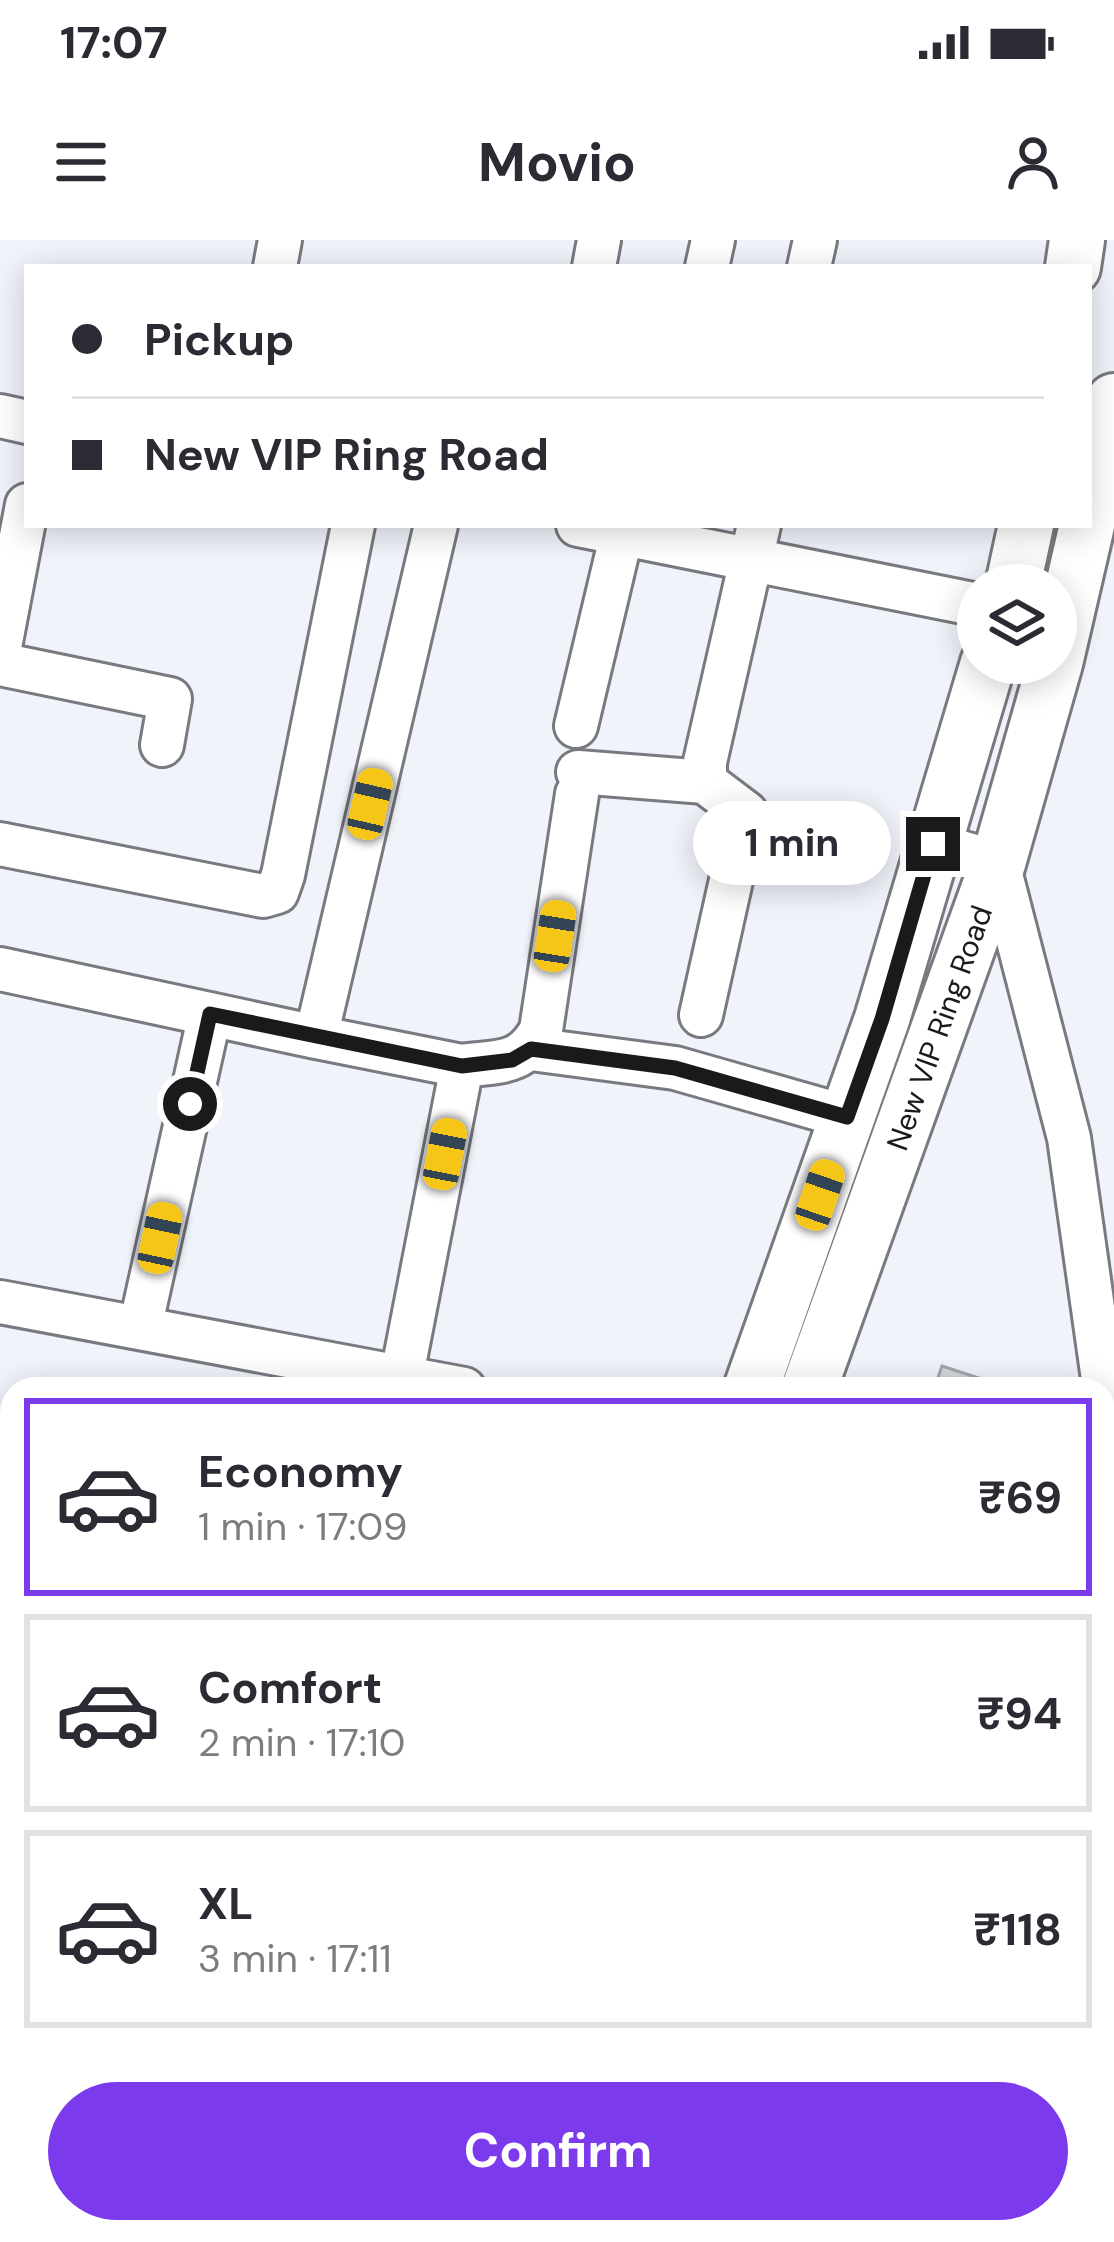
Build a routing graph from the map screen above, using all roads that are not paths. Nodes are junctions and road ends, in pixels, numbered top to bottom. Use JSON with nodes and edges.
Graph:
{"nodes":[{"id":1,"x":1114,"y":401,"type":"edge"},
{"id":2,"x":1092,"y":503,"type":"edge"},
{"id":3,"x":24,"y":521,"type":"edge"},
{"id":4,"x":352,"y":528,"type":"edge"},
{"id":5,"x":435,"y":528,"type":"edge"},
{"id":6,"x":606,"y":528,"type":"edge"},
{"id":7,"x":1025,"y":528,"type":"edge"},
{"id":8,"x":1086,"y":528,"type":"edge"},
{"id":9,"x":643,"y":532,"type":"edge"},
{"id":10,"x":756,"y":541,"type":"edge"},
{"id":11,"x":1018,"y":564,"type":"edge"},
{"id":12,"x":1077,"y":566,"type":"edge"},
{"id":13,"x":957,"y":599,"type":"edge"},
{"id":14,"x":0,"y":647,"type":"edge"},
{"id":15,"x":0,"y":664,"type":"edge"},
{"id":16,"x":982,"y":684,"type":"edge"},
{"id":17,"x":1047,"y":684,"type":"edge"},
{"id":18,"x":576,"y":726,"type":"dead end"},
{"id":19,"x":162,"y":745,"type":"dead end"},
{"id":20,"x":705,"y":782,"type":"junction"},
{"id":21,"x":0,"y":844,"type":"edge"},
{"id":22,"x":933,"y":844,"type":"junction"},
{"id":23,"x":998,"y":863,"type":"junction"},
{"id":24,"x":0,"y":969,"type":"edge"},
{"id":25,"x":210,"y":1014,"type":"junction"},
{"id":26,"x":701,"y":1016,"type":"dead end"},
{"id":27,"x":316,"y":1037,"type":"junction"},
{"id":28,"x":531,"y":1049,"type":"junction"},
{"id":29,"x":462,"y":1066,"type":"junction"},
{"id":30,"x":847,"y":1117,"type":"junction"},
{"id":31,"x":0,"y":1302,"type":"edge"},
{"id":32,"x":140,"y":1328,"type":"junction"},
{"id":33,"x":402,"y":1376,"type":"junction"},
{"id":34,"x":407,"y":1377,"type":"edge"},
{"id":35,"x":755,"y":1377,"type":"edge"},
{"id":36,"x":812,"y":1377,"type":"edge"},
{"id":37,"x":1103,"y":1377,"type":"edge"}],
"edges":[{"from":1,"to":2,"type":"main road","name":"New VIP Ring Road"},
{"from":3,"to":14,"type":"street"},
{"from":4,"to":21,"type":"street"},
{"from":5,"to":27,"type":"street"},
{"from":6,"to":9,"type":"street"},
{"from":7,"to":11,"type":"main road"},
{"from":8,"to":12,"type":"main road","name":"New VIP Ring Road"},
{"from":9,"to":10,"type":"street"},
{"from":9,"to":18,"type":"street"},
{"from":10,"to":13,"type":"street"},
{"from":10,"to":20,"type":"street"},
{"from":15,"to":19,"type":"street"},
{"from":16,"to":22,"type":"main road","name":"New VIP Ring Road"},
{"from":17,"to":23,"type":"main road","name":"New VIP Ring Road"},
{"from":20,"to":26,"type":"street"},
{"from":20,"to":28,"type":"street"},
{"from":22,"to":23,"type":"street"},
{"from":22,"to":30,"type":"main road","name":"New VIP Ring Road"},
{"from":23,"to":36,"type":"main road","name":"New VIP Ring Road"},
{"from":23,"to":37,"type":"street"},
{"from":24,"to":25,"type":"street"},
{"from":25,"to":27,"type":"street"},
{"from":25,"to":32,"type":"street"},
{"from":27,"to":29,"type":"street"},
{"from":28,"to":29,"type":"street"},
{"from":28,"to":30,"type":"street"},
{"from":29,"to":33,"type":"street"},
{"from":30,"to":35,"type":"main road","name":"New VIP Ring Road"},
{"from":31,"to":32,"type":"street"},
{"from":32,"to":33,"type":"street"},
{"from":33,"to":34,"type":"street"}]}
